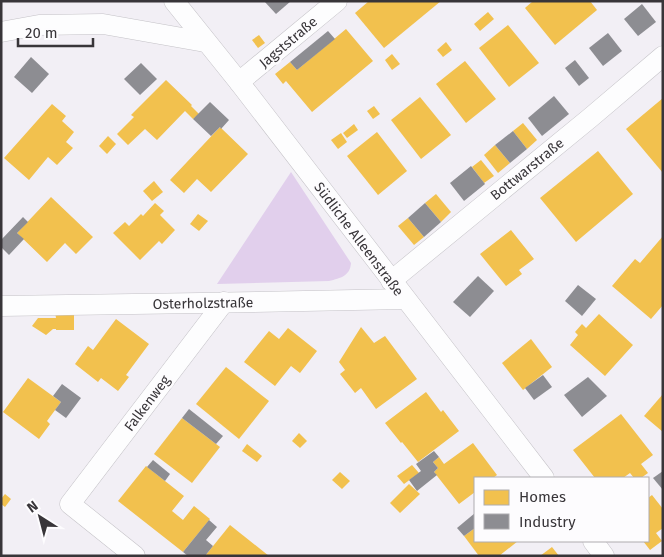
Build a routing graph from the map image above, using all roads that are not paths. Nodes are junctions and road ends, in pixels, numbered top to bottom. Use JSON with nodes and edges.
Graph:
{"nodes":[{"id":1,"x":174,"y":1,"type":"edge"},
{"id":2,"x":337,"y":1,"type":"edge"},
{"id":3,"x":1,"y":32,"type":"edge"},
{"id":4,"x":205,"y":42,"type":"junction"},
{"id":5,"x":663,"y":56,"type":"edge"},
{"id":6,"x":239,"y":82,"type":"junction"},
{"id":7,"x":392,"y":281,"type":"junction"},
{"id":8,"x":405,"y":299,"type":"junction"},
{"id":9,"x":224,"y":302,"type":"junction"},
{"id":10,"x":1,"y":306,"type":"edge"},
{"id":11,"x":543,"y":477,"type":"edge"},
{"id":12,"x":594,"y":542,"type":"edge"},
{"id":13,"x":135,"y":556,"type":"edge"},
{"id":14,"x":604,"y":556,"type":"edge"}],
"edges":[{"from":1,"to":4,"type":"street","name":"Südliche Alleenstraße"},
{"from":2,"to":6,"type":"street","name":"Jagststraße"},
{"from":3,"to":4,"type":"street"},
{"from":4,"to":6,"type":"street","name":"Südliche Alleenstraße"},
{"from":5,"to":7,"type":"street","name":"Bottwarstraße"},
{"from":6,"to":7,"type":"street","name":"Südliche Alleenstraße"},
{"from":7,"to":8,"type":"street","name":"Südliche Alleenstraße"},
{"from":8,"to":9,"type":"street","name":"Osterholzstraße"},
{"from":8,"to":11,"type":"street","name":"Südliche Alleenstraße"},
{"from":9,"to":10,"type":"street","name":"Osterholzstraße"},
{"from":9,"to":13,"type":"street","name":"Falkenweg"},
{"from":12,"to":14,"type":"street"}]}
